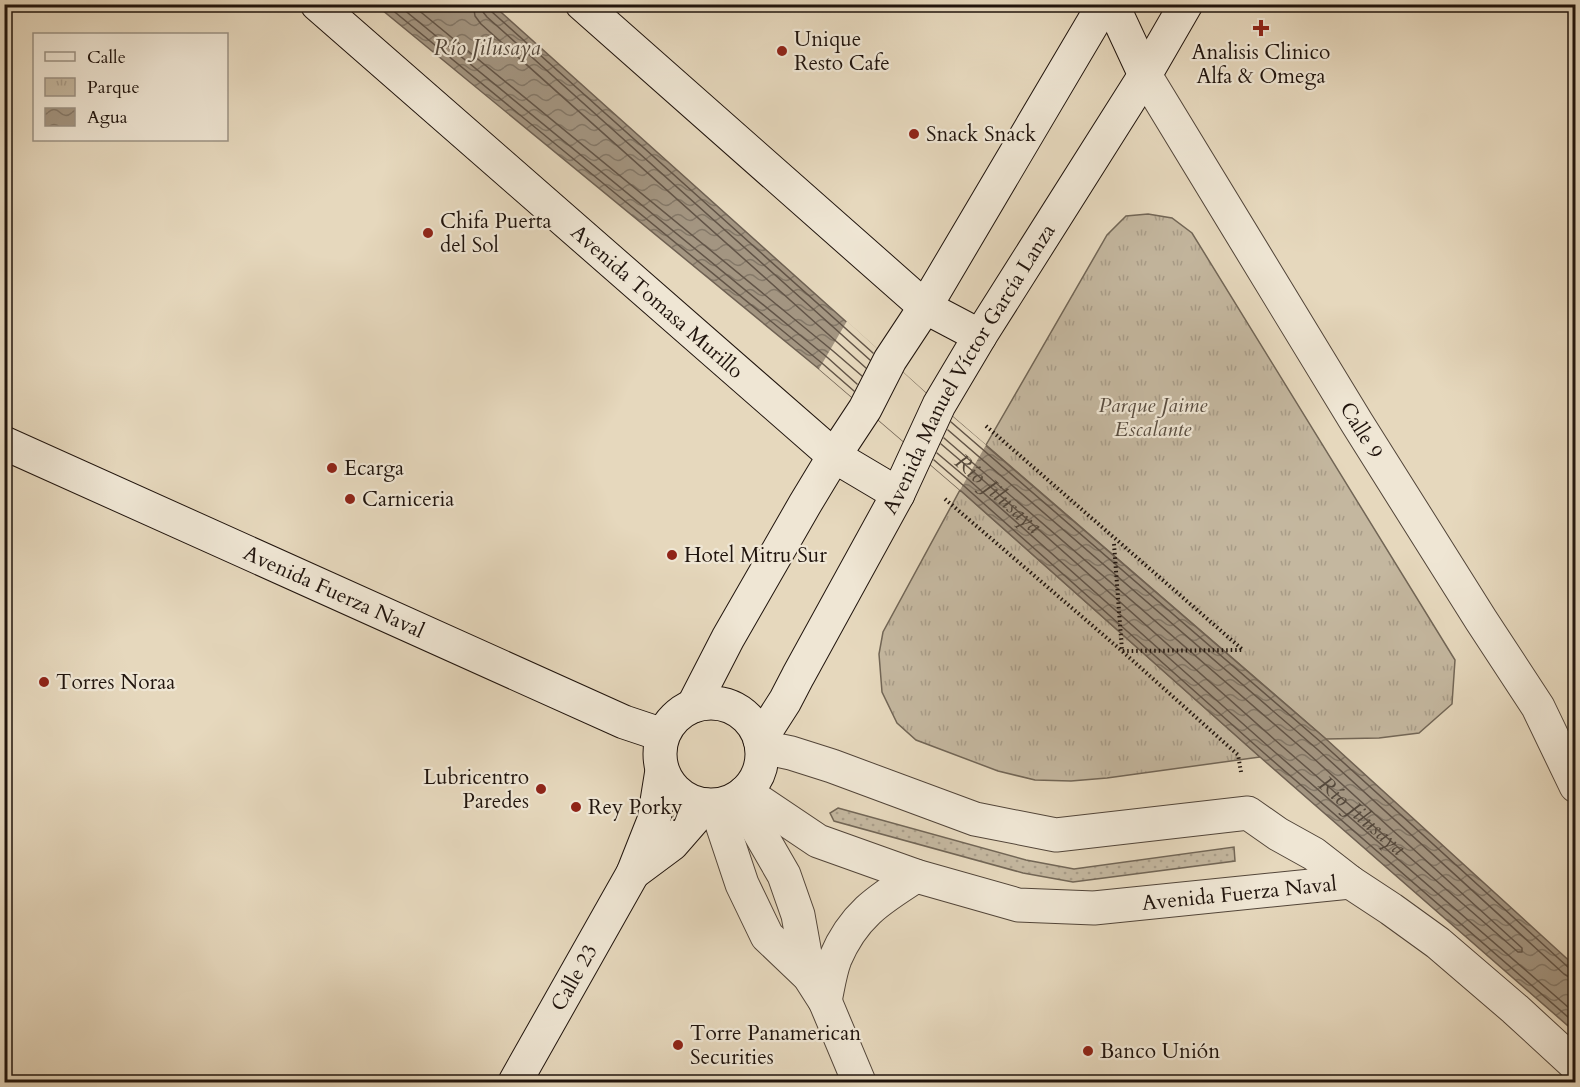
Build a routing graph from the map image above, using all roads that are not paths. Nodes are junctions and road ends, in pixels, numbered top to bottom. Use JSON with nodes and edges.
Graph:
{"nodes":[{"id":1,"x":316,"y":4,"type":"edge"},
{"id":2,"x":582,"y":4,"type":"edge"},
{"id":3,"x":1104,"y":4,"type":"edge"},
{"id":4,"x":1112,"y":4,"type":"edge"},
{"id":5,"x":1186,"y":4,"type":"edge"},
{"id":6,"x":1145,"y":75,"type":"junction"},
{"id":7,"x":925,"y":306,"type":"junction"},
{"id":8,"x":980,"y":336,"type":"junction"},
{"id":9,"x":4,"y":443,"type":"edge"},
{"id":10,"x":834,"y":456,"type":"junction"},
{"id":11,"x":897,"y":494,"type":"junction"},
{"id":12,"x":693,"y":706,"type":"junction"},
{"id":13,"x":663,"y":735,"type":"junction"},
{"id":14,"x":761,"y":744,"type":"junction"},
{"id":15,"x":662,"y":770,"type":"junction"},
{"id":16,"x":1575,"y":786,"type":"edge"},
{"id":17,"x":727,"y":800,"type":"junction"},
{"id":18,"x":633,"y":873,"type":"junction"},
{"id":19,"x":916,"y":876,"type":"junction"},
{"id":20,"x":1350,"y":882,"type":"junction"},
{"id":21,"x":817,"y":988,"type":"junction"},
{"id":22,"x":1575,"y":1065,"type":"edge"},
{"id":23,"x":515,"y":1083,"type":"edge"},
{"id":24,"x":859,"y":1083,"type":"edge"}],
"edges":[{"from":1,"to":10,"type":"main road","name":"Avenida Tomasa Murillo"},
{"from":2,"to":7,"type":"main road"},
{"from":3,"to":7,"type":"main road"},
{"from":4,"to":6,"type":"main road","name":"Calle 9"},
{"from":5,"to":6,"type":"main road","name":"Avenida Manuel Víctor García Lanza"},
{"from":6,"to":8,"type":"main road","name":"Avenida Manuel Víctor García Lanza"},
{"from":6,"to":16,"type":"main road","name":"Calle 9"},
{"from":7,"to":8,"type":"main road"},
{"from":7,"to":10,"type":"main road"},
{"from":8,"to":11,"type":"main road","name":"Avenida Manuel Víctor García Lanza"},
{"from":9,"to":13,"type":"main road","name":"Avenida Fuerza Naval"},
{"from":10,"to":11,"type":"main road","name":"Avenida Tomasa Murillo"},
{"from":10,"to":12,"type":"main road"},
{"from":11,"to":14,"type":"main road","name":"Avenida Manuel Víctor García Lanza"},
{"from":12,"to":13,"type":"main road"},
{"from":12,"to":14,"type":"main road"},
{"from":13,"to":15,"type":"main road"},
{"from":14,"to":17,"type":"main road"},
{"from":14,"to":20,"type":"main road","name":"Avenida Fuerza Naval"},
{"from":15,"to":17,"type":"main road"},
{"from":15,"to":18,"type":"main road","name":"Calle 23"},
{"from":17,"to":18,"type":"main road","name":"Calle 23"},
{"from":17,"to":19,"type":"main road","name":"Avenida Fuerza Naval"},
{"from":17,"to":21,"type":"main road"},
{"from":18,"to":23,"type":"main road","name":"Calle 23"},
{"from":19,"to":20,"type":"main road","name":"Avenida Fuerza Naval"},
{"from":19,"to":21,"type":"main road"},
{"from":20,"to":22,"type":"main road"},
{"from":21,"to":24,"type":"main road"}]}
